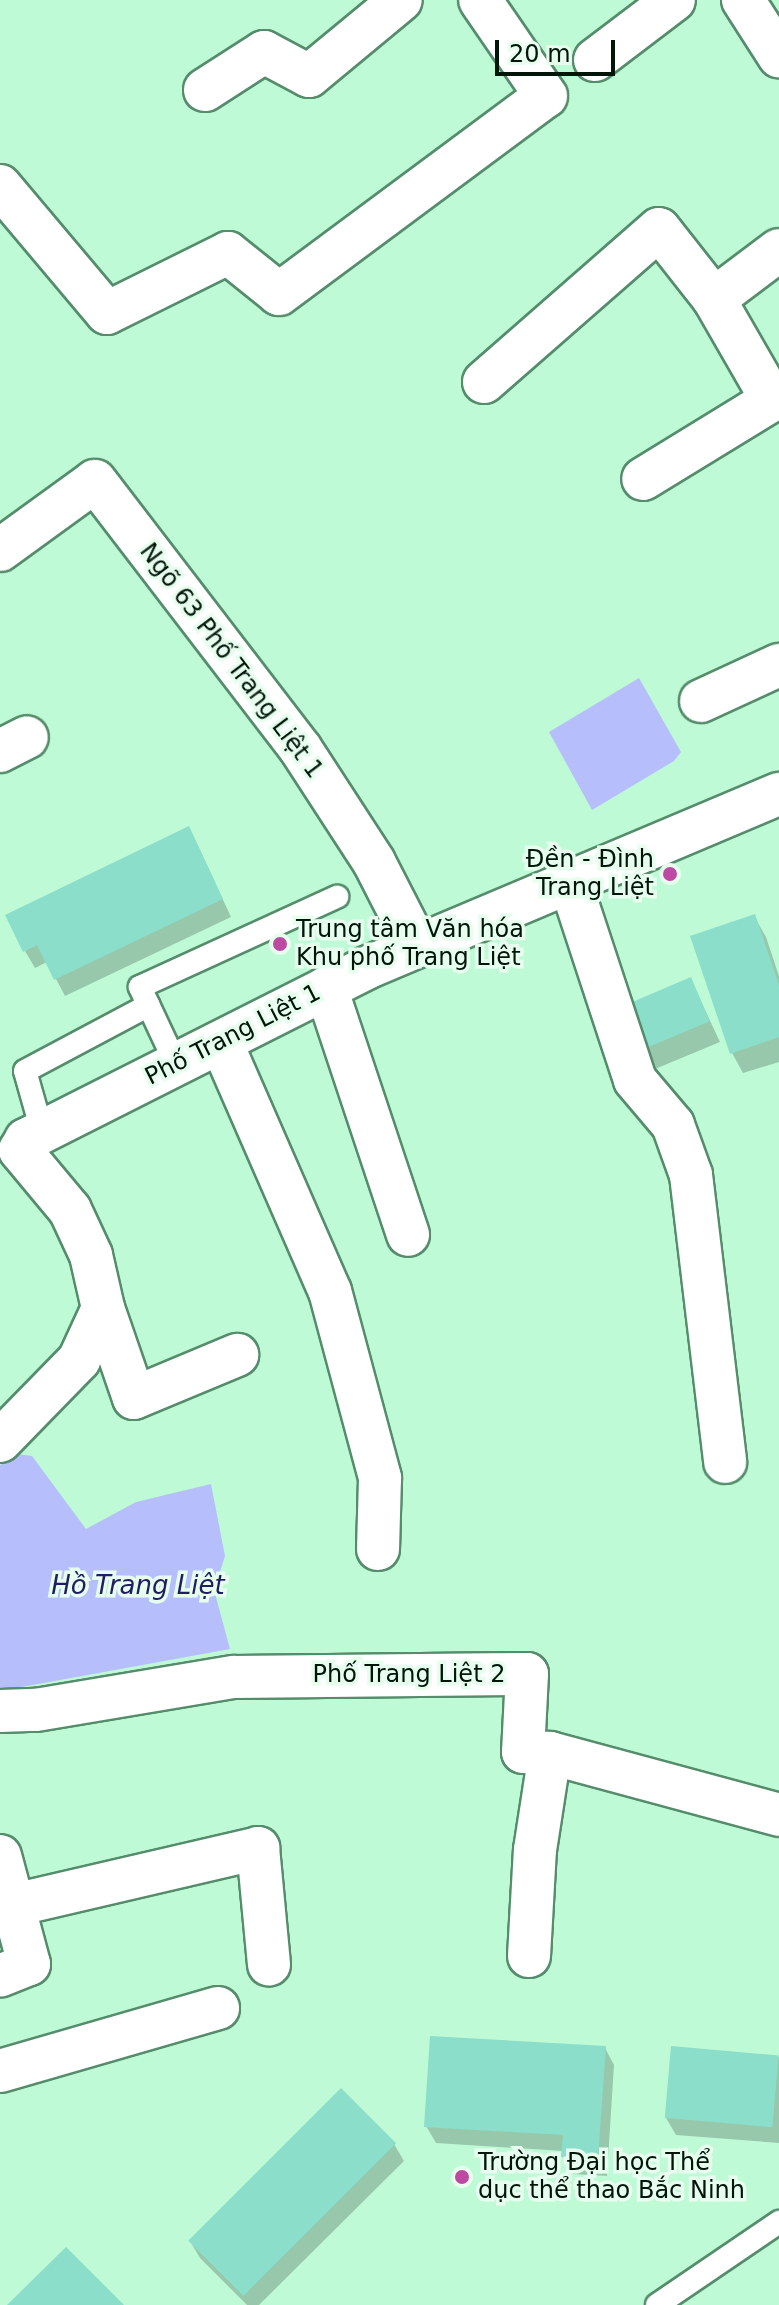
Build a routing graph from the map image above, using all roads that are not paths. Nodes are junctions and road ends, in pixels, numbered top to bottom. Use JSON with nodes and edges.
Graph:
{"nodes":[{"id":1,"x":401,"y":0,"type":"edge"},
{"id":2,"x":480,"y":0,"type":"edge"},
{"id":3,"x":674,"y":0,"type":"edge"},
{"id":4,"x":743,"y":0,"type":"edge"},
{"id":5,"x":779,"y":56,"type":"edge"},
{"id":6,"x":595,"y":60,"type":"dead end"},
{"id":7,"x":205,"y":90,"type":"dead end"},
{"id":8,"x":0,"y":186,"type":"edge"},
{"id":9,"x":779,"y":250,"type":"edge"},
{"id":10,"x":714,"y":299,"type":"junction"},
{"id":11,"x":484,"y":382,"type":"dead end"},
{"id":12,"x":643,"y":479,"type":"dead end"},
{"id":13,"x":0,"y":550,"type":"edge"},
{"id":14,"x":779,"y":665,"type":"edge"},
{"id":15,"x":701,"y":701,"type":"dead end"},
{"id":16,"x":779,"y":794,"type":"edge"},
{"id":17,"x":570,"y":882,"type":"junction"},
{"id":18,"x":337,"y":897,"type":"dead end"},
{"id":19,"x":417,"y":946,"type":"junction"},
{"id":20,"x":326,"y":988,"type":"junction"},
{"id":21,"x":149,"y":1005,"type":"junction"},
{"id":22,"x":221,"y":1042,"type":"junction"},
{"id":23,"x":176,"y":1064,"type":"junction"},
{"id":24,"x":23,"y":1130,"type":"edge"},
{"id":25,"x":408,"y":1235,"type":"dead end"},
{"id":26,"x":103,"y":1308,"type":"junction"},
{"id":27,"x":237,"y":1355,"type":"dead end"},
{"id":28,"x":0,"y":1441,"type":"edge"},
{"id":29,"x":725,"y":1462,"type":"dead end"},
{"id":30,"x":378,"y":1549,"type":"dead end"},
{"id":31,"x":0,"y":1711,"type":"edge"},
{"id":32,"x":550,"y":1753,"type":"junction"},
{"id":33,"x":779,"y":1815,"type":"edge"},
{"id":34,"x":0,"y":1856,"type":"edge"},
{"id":35,"x":14,"y":1905,"type":"junction"},
{"id":36,"x":529,"y":1956,"type":"dead end"},
{"id":37,"x":269,"y":1964,"type":"dead end"},
{"id":38,"x":0,"y":1976,"type":"edge"},
{"id":39,"x":218,"y":2008,"type":"dead end"},
{"id":40,"x":0,"y":2071,"type":"edge"},
{"id":41,"x":779,"y":2222,"type":"edge"},
{"id":42,"x":657,"y":2305,"type":"edge"}],
"edges":[{"from":1,"to":7,"type":"street"},
{"from":2,"to":8,"type":"street"},
{"from":3,"to":6,"type":"street"},
{"from":4,"to":5,"type":"street"},
{"from":9,"to":10,"type":"street"},
{"from":10,"to":11,"type":"street"},
{"from":10,"to":12,"type":"street"},
{"from":13,"to":19,"type":"street","name":"Ngõ 63 Phố Trang Liệt 1"},
{"from":14,"to":15,"type":"street"},
{"from":16,"to":17,"type":"street","name":"Phố Trang Liệt 1"},
{"from":17,"to":19,"type":"street","name":"Phố Trang Liệt 1"},
{"from":17,"to":29,"type":"street"},
{"from":18,"to":21,"type":"lane"},
{"from":19,"to":20,"type":"street","name":"Phố Trang Liệt 1"},
{"from":20,"to":22,"type":"street","name":"Phố Trang Liệt 1"},
{"from":20,"to":25,"type":"street"},
{"from":21,"to":23,"type":"lane"},
{"from":21,"to":24,"type":"lane"},
{"from":22,"to":23,"type":"street","name":"Phố Trang Liệt 1"},
{"from":22,"to":30,"type":"street"},
{"from":23,"to":24,"type":"street","name":"Phố Trang Liệt 1"},
{"from":24,"to":26,"type":"street"},
{"from":26,"to":27,"type":"street"},
{"from":26,"to":28,"type":"street"},
{"from":31,"to":32,"type":"street","name":"Phố Trang Liệt 2"},
{"from":32,"to":33,"type":"street","name":"Phố Trang Liệt 2"},
{"from":32,"to":36,"type":"street"},
{"from":34,"to":35,"type":"street"},
{"from":35,"to":37,"type":"street"},
{"from":35,"to":38,"type":"street"},
{"from":39,"to":40,"type":"street"},
{"from":41,"to":42,"type":"lane"}]}
